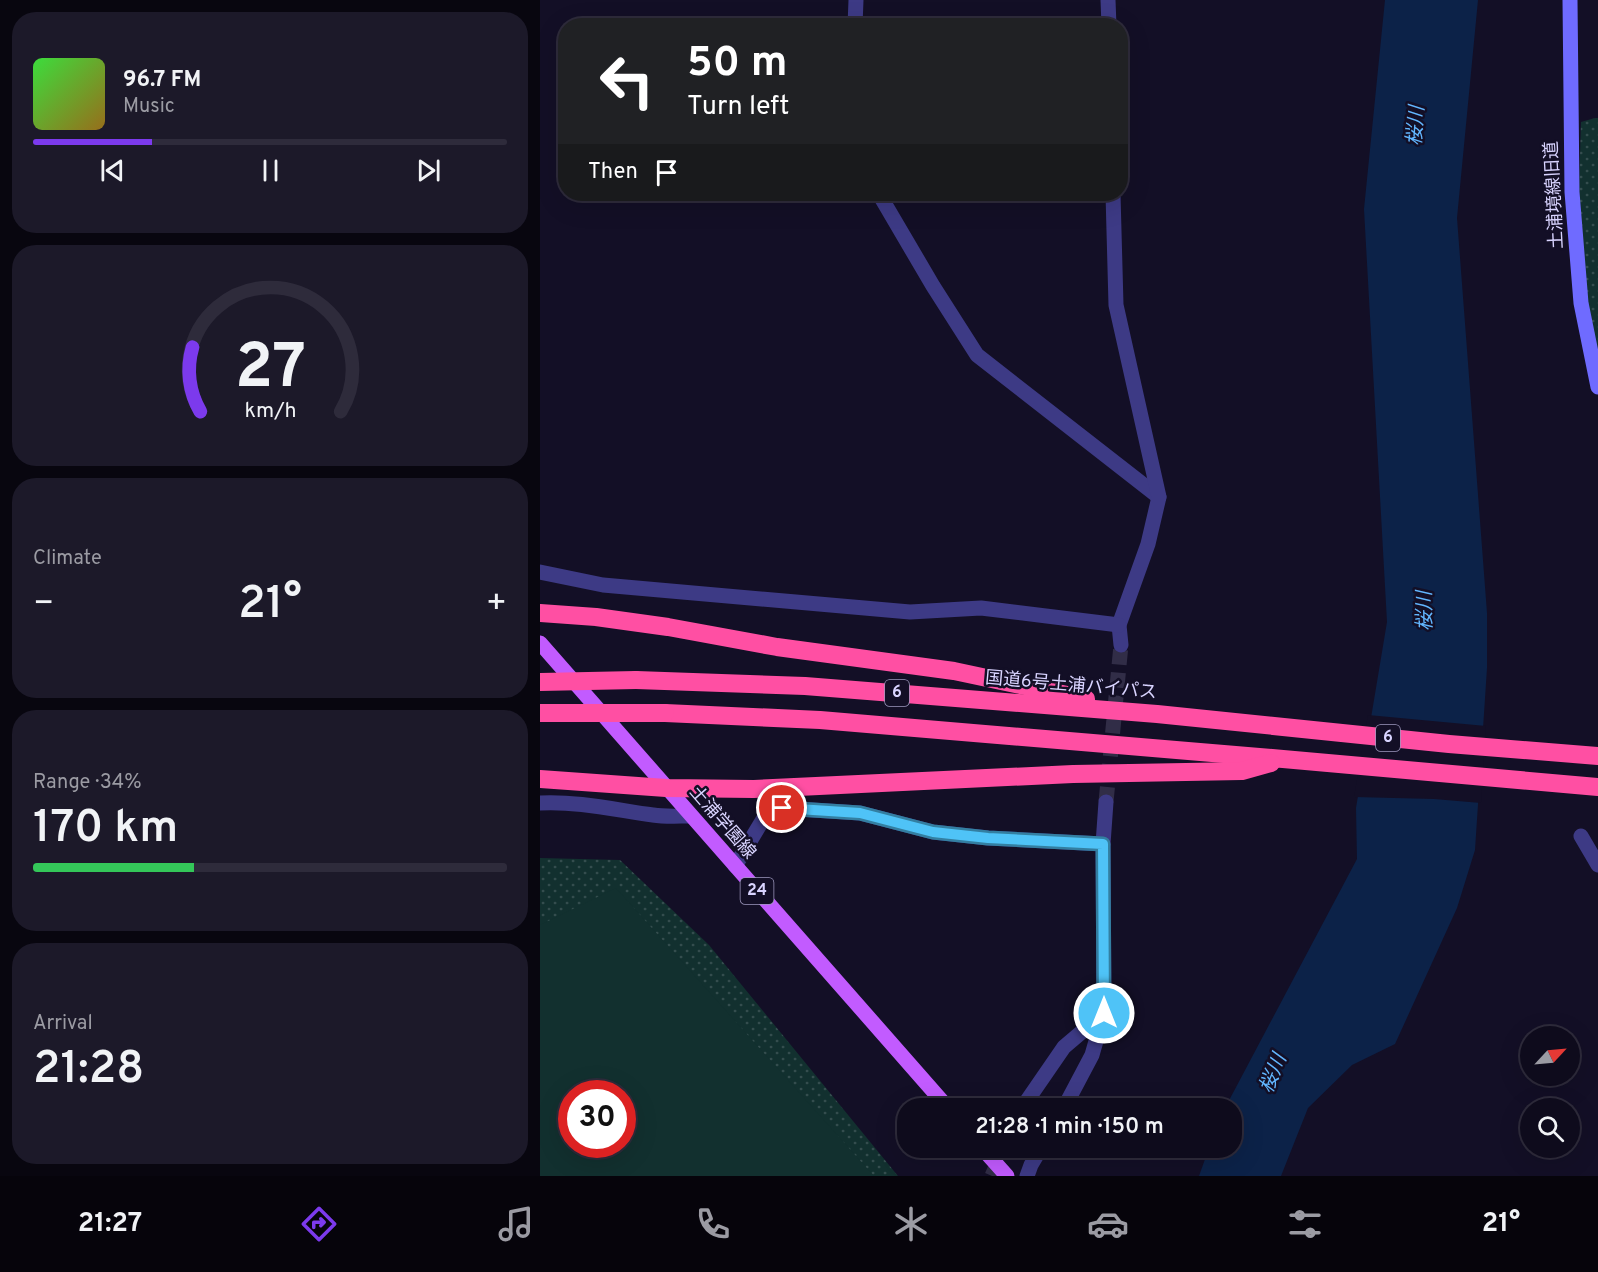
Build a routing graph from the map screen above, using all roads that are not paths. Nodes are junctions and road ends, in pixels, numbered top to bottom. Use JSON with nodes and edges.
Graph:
{"nodes":[{"id":1,"x":856,"y":0,"type":"edge"},
{"id":2,"x":1108,"y":0,"type":"edge"},
{"id":3,"x":1570,"y":0,"type":"edge"},
{"id":4,"x":855,"y":18,"type":"edge"},
{"id":5,"x":1109,"y":18,"type":"edge"},
{"id":6,"x":883,"y":201,"type":"edge"},
{"id":7,"x":1113,"y":201,"type":"edge"},
{"id":8,"x":1598,"y":387,"type":"edge"},
{"id":9,"x":1159,"y":497,"type":"junction"},
{"id":10,"x":540,"y":572,"type":"edge"},
{"id":11,"x":540,"y":613,"type":"edge"},
{"id":12,"x":1119,"y":625,"type":"junction"},
{"id":13,"x":540,"y":643,"type":"edge"},
{"id":14,"x":1121,"y":645,"type":"tunnel mouth"},
{"id":15,"x":540,"y":682,"type":"edge"},
{"id":16,"x":540,"y":713,"type":"edge"},
{"id":17,"x":1157,"y":714,"type":"junction"},
{"id":18,"x":1598,"y":756,"type":"edge"},
{"id":19,"x":1283,"y":759,"type":"junction"},
{"id":20,"x":540,"y":779,"type":"edge"},
{"id":21,"x":1598,"y":787,"type":"edge"},
{"id":22,"x":666,"y":788,"type":"junction"},
{"id":23,"x":1106,"y":802,"type":"tunnel mouth"},
{"id":24,"x":540,"y":803,"type":"edge"},
{"id":25,"x":690,"y":816,"type":"junction"},
{"id":26,"x":1581,"y":836,"type":"dead end"},
{"id":27,"x":1103,"y":844,"type":"junction"},
{"id":28,"x":1598,"y":865,"type":"edge"},
{"id":29,"x":735,"y":866,"type":"junction"},
{"id":30,"x":1104,"y":1013,"type":"junction"},
{"id":31,"x":939,"y":1098,"type":"edge"},
{"id":32,"x":1029,"y":1098,"type":"edge"},
{"id":33,"x":1069,"y":1098,"type":"edge"},
{"id":34,"x":991,"y":1158,"type":"edge"},
{"id":35,"x":1035,"y":1158,"type":"edge"},
{"id":36,"x":1007,"y":1176,"type":"edge"},
{"id":37,"x":1027,"y":1176,"type":"edge"}],
"edges":[{"from":1,"to":4,"type":"street"},
{"from":2,"to":5,"type":"street"},
{"from":3,"to":8,"type":"street","name":"土浦境線旧道"},
{"from":6,"to":9,"type":"street"},
{"from":7,"to":9,"type":"street"},
{"from":9,"to":12,"type":"street"},
{"from":10,"to":12,"type":"street"},
{"from":11,"to":17,"type":"highway"},
{"from":12,"to":14,"type":"street"},
{"from":13,"to":22,"type":"main road","name":"土浦学園線","number":"24"},
{"from":15,"to":17,"type":"highway","name":"国道6号土浦バイパス","number":"6","bridge":true},
{"from":16,"to":19,"type":"highway","number":"6","bridge":true},
{"from":17,"to":18,"type":"highway","name":"国道6号土浦バイパス","number":"6"},
{"from":19,"to":21,"type":"highway","number":"6"},
{"from":19,"to":22,"type":"highway"},
{"from":20,"to":22,"type":"highway"},
{"from":22,"to":25,"type":"main road","name":"土浦学園線","number":"24"},
{"from":23,"to":27,"type":"street"},
{"from":24,"to":25,"type":"street"},
{"from":25,"to":29,"type":"main road","name":"土浦学園線","number":"24"},
{"from":26,"to":28,"type":"street"},
{"from":27,"to":29,"type":"street"},
{"from":27,"to":30,"type":"street"},
{"from":29,"to":31,"type":"main road","name":"土浦学園線","number":"24"},
{"from":30,"to":32,"type":"street"},
{"from":30,"to":33,"type":"street"},
{"from":34,"to":36,"type":"main road"},
{"from":35,"to":37,"type":"street"}]}
